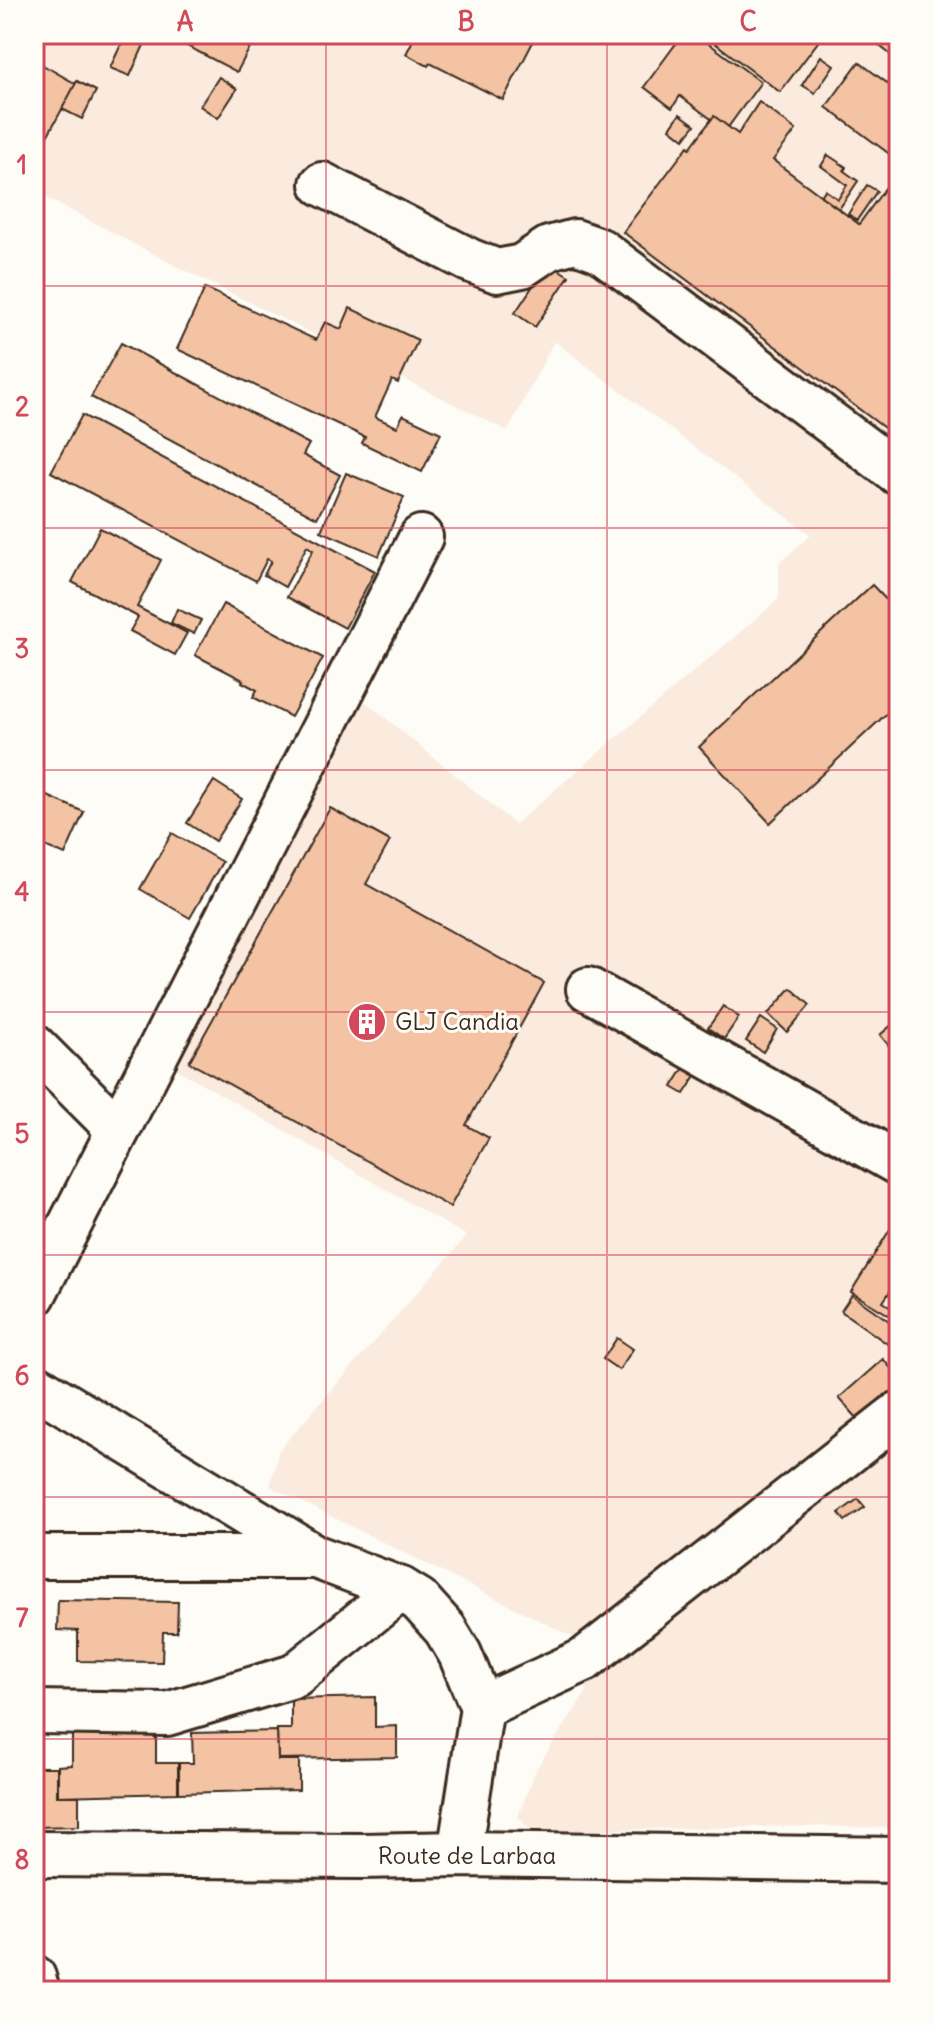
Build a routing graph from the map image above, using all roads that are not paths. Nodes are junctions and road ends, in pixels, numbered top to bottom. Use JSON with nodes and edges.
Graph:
{"nodes":[{"id":1,"x":322,"y":184,"type":"dead end"},
{"id":2,"x":899,"y":474,"type":"edge"},
{"id":3,"x":421,"y":537,"type":"dead end"},
{"id":4,"x":588,"y":989,"type":"dead end"},
{"id":5,"x":34,"y":1046,"type":"edge"},
{"id":6,"x":118,"y":1130,"type":"junction"},
{"id":7,"x":899,"y":1164,"type":"edge"},
{"id":8,"x":34,"y":1295,"type":"edge"},
{"id":9,"x":34,"y":1385,"type":"edge"},
{"id":10,"x":899,"y":1413,"type":"edge"},
{"id":11,"x":34,"y":1557,"type":"edge"},
{"id":12,"x":316,"y":1557,"type":"junction"},
{"id":13,"x":401,"y":1589,"type":"junction"},
{"id":14,"x":482,"y":1707,"type":"junction"},
{"id":15,"x":34,"y":1712,"type":"edge"},
{"id":16,"x":34,"y":1854,"type":"edge"},
{"id":17,"x":459,"y":1854,"type":"junction"},
{"id":18,"x":899,"y":1860,"type":"edge"},
{"id":19,"x":34,"y":1977,"type":"edge"},
{"id":20,"x":38,"y":1991,"type":"edge"}],
"edges":[{"from":1,"to":2,"type":"street"},
{"from":3,"to":6,"type":"street"},
{"from":4,"to":7,"type":"street"},
{"from":5,"to":6,"type":"street"},
{"from":6,"to":8,"type":"street"},
{"from":9,"to":12,"type":"street"},
{"from":10,"to":14,"type":"street"},
{"from":11,"to":12,"type":"street"},
{"from":12,"to":13,"type":"street"},
{"from":13,"to":14,"type":"street"},
{"from":13,"to":15,"type":"street"},
{"from":14,"to":17,"type":"street"},
{"from":16,"to":17,"type":"main road","name":"Route de Larbaa"},
{"from":17,"to":18,"type":"main road","name":"Route de Larbaa"},
{"from":19,"to":20,"type":"street"}]}
